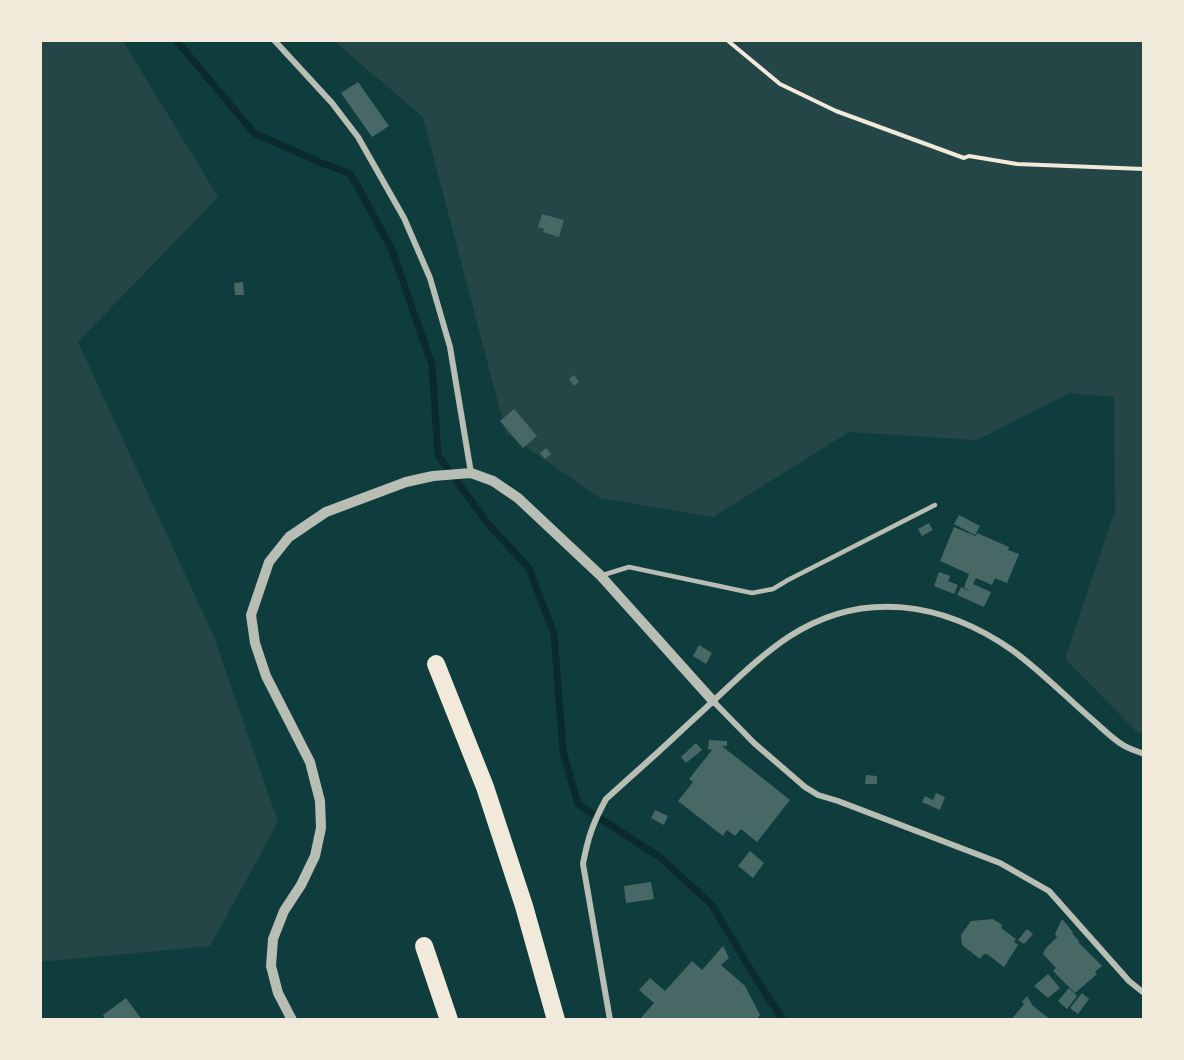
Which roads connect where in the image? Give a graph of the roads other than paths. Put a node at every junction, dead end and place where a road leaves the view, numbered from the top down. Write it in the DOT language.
graph roads {
  1 [pos="274,40"];
  2 [pos="470,473"];
  3 [pos="935,505"];
  4 [pos="600,575"];
  5 [pos="436,664"];
  6 [pos="713,701"];
  7 [pos="1143,754"];
  8 [pos="424,946"];
  9 [pos="1143,993"];
  10 [pos="292,1020"];
  11 [pos="449,1020"];
  12 [pos="556,1020"];
  13 [pos="610,1020"];
  1 -- 2 [label="street"];
  2 -- 4 [label="street"];
  2 -- 10 [label="street"];
  3 -- 4 [label="lane"];
  4 -- 6 [label="street"];
  5 -- 12 [label="highway"];
  6 -- 7 [label="street"];
  6 -- 9 [label="street"];
  6 -- 13 [label="street"];
  8 -- 11 [label="highway"];
}
